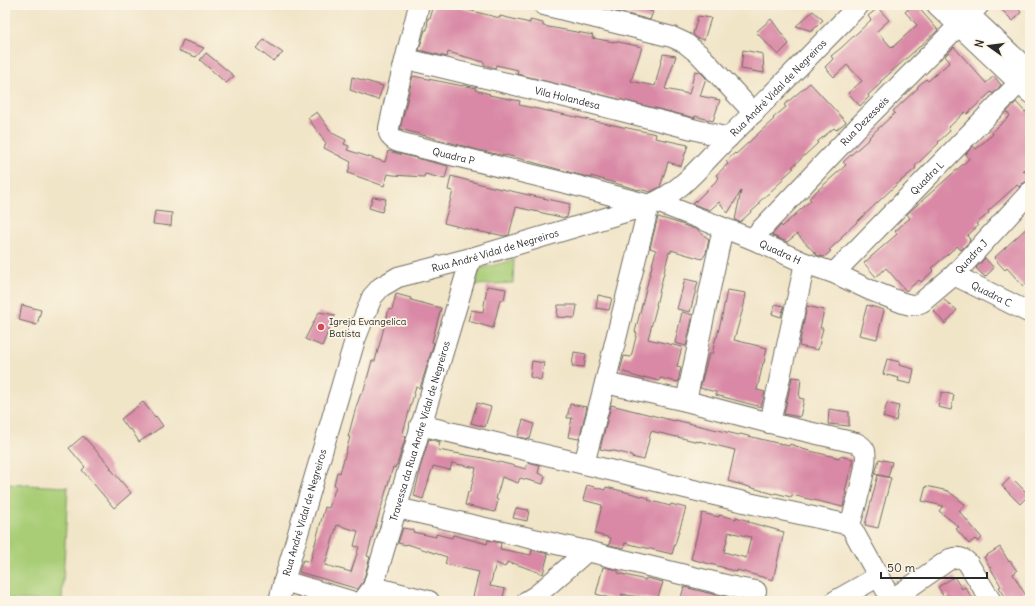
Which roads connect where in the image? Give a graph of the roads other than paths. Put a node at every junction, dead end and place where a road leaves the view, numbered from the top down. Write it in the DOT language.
graph roads {
  1 [pos="419,5"];
  2 [pos="544,5"];
  3 [pos="859,5"];
  4 [pos="937,5"];
  5 [pos="966,12"];
  6 [pos="406,59"];
  7 [pos="1026,83"];
  8 [pos="754,113"];
  9 [pos="728,138"];
  10 [pos="1030,192"];
  11 [pos="653,203"];
  12 [pos="723,228"];
  13 [pos="752,239"];
  14 [pos="471,258"];
  15 [pos="805,264"];
  16 [pos="834,273"];
  17 [pos="954,275"];
  18 [pos="903,304"];
  19 [pos="1030,313"];
  20 [pos="606,383"];
  21 [pos="686,401"];
  22 [pos="770,423"];
  23 [pos="420,425"];
  24 [pos="584,464"];
  25 [pos="397,508"];
  26 [pos="850,525"];
  27 [pos="587,551"];
  28 [pos="879,576"];
  29 [pos="284,581"];
  30 [pos="743,593"];
  31 [pos="368,594"];
  32 [pos="891,600"];
  33 [pos="279,601"];
  34 [pos="351,601"];
  35 [pos="429,601"];
  36 [pos="527,601"];
  37 [pos="835,601"];
  38 [pos="991,601"];
  1 -- 6 [label="street, Quadra P"];
  2 -- 8 [label="street"];
  3 -- 8 [label="street, Rua André Vidal de Negreiros"];
  4 -- 5 [label="street"];
  5 -- 7 [label="street"];
  5 -- 13 [label="street, Rua Dezesseis"];
  6 -- 9 [label="street, Vila Holandesa"];
  6 -- 11 [label="street, Quadra P"];
  7 -- 16 [label="street, Quadra L"];
  8 -- 9 [label="street, Rua André Vidal de Negreiros"];
  9 -- 11 [label="street, Rua André Vidal de Negreiros"];
  10 -- 17 [label="street, Quadra J"];
  11 -- 12 [label="street, Quadra H"];
  11 -- 14 [label="street, Rua André Vidal de Negreiros"];
  11 -- 20 [label="street"];
  12 -- 13 [label="street, Quadra H"];
  12 -- 21 [label="street"];
  13 -- 15 [label="street, Quadra H"];
  14 -- 23 [label="street, Travessa da Rua Andre Vidal de Negreiros"];
  14 -- 29 [label="street, Rua André Vidal de Negreiros"];
  15 -- 16 [label="street, Quadra H"];
  15 -- 22 [label="street"];
  16 -- 18 [label="street, Quadra H"];
  17 -- 18 [label="street, Quadra J"];
  17 -- 19 [label="street, Quadra C"];
  20 -- 21 [label="street"];
  20 -- 24 [label="street"];
  21 -- 22 [label="street"];
  22 -- 26 [label="street"];
  23 -- 24 [label="street"];
  23 -- 25 [label="street, Travessa da Rua Andre Vidal de Negreiros"];
  24 -- 26 [label="street"];
  25 -- 27 [label="street"];
  25 -- 31 [label="street, Travessa da Rua Andre Vidal de Negreiros"];
  26 -- 28 [label="street"];
  27 -- 30 [label="street"];
  27 -- 36 [label="street"];
  28 -- 32 [label="street"];
  28 -- 37 [label="street"];
  29 -- 33 [label="street, Rua André Vidal de Negreiros"];
  29 -- 34 [label="street"];
  31 -- 35 [label="street"];
  32 -- 38 [label="street"];
}
